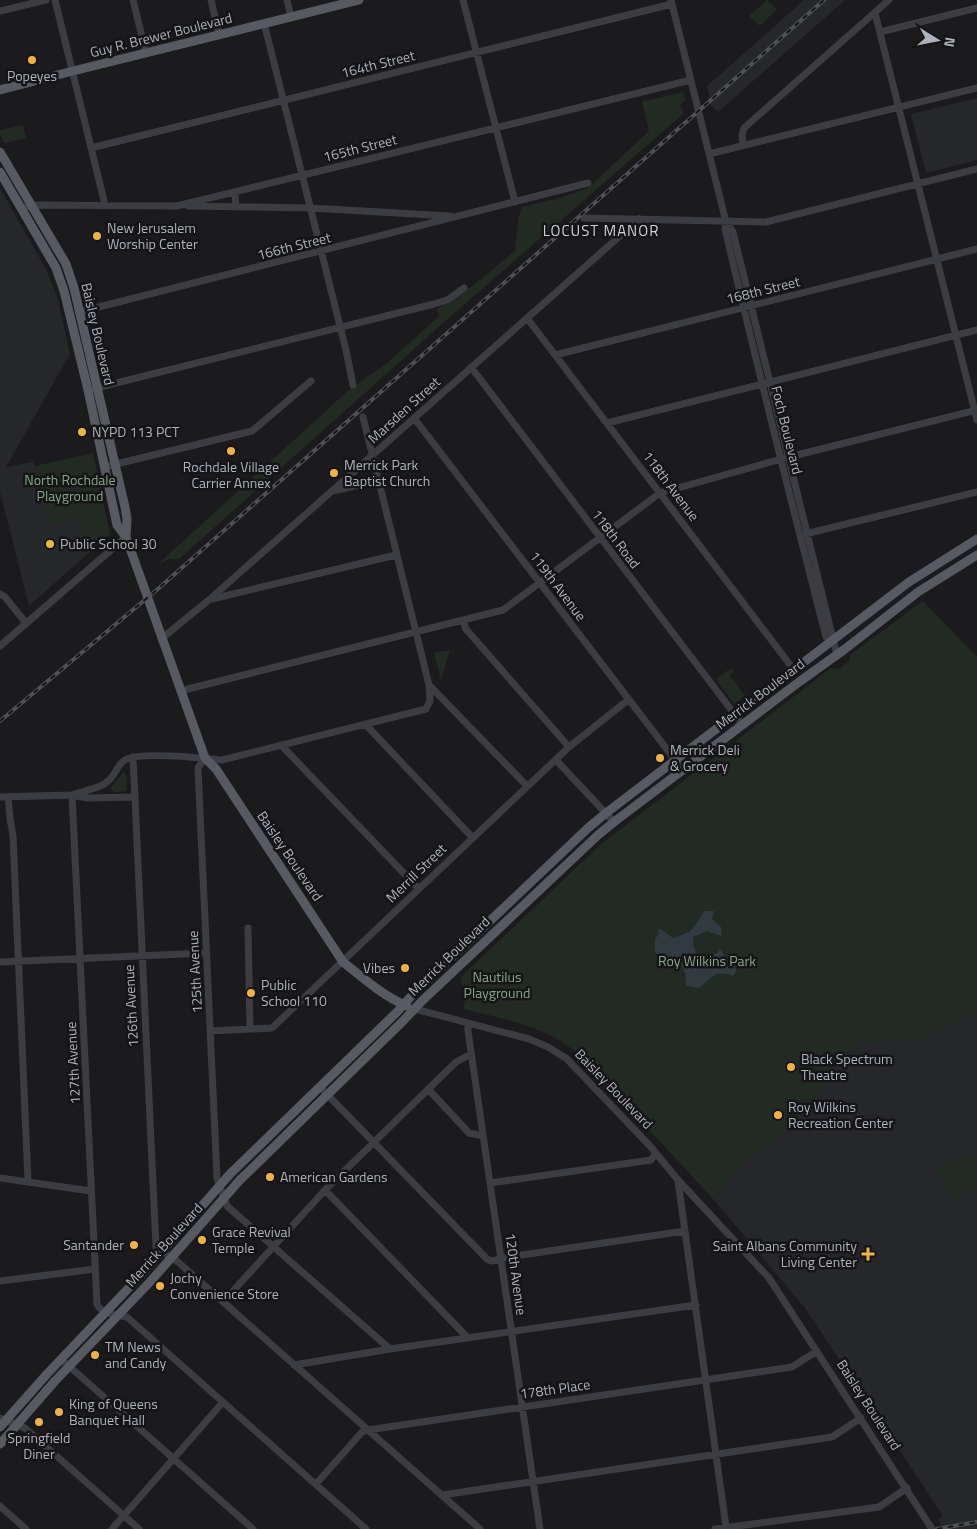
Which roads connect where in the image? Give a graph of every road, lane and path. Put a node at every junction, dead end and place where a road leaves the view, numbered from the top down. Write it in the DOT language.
graph roads {
  1 [pos="46,0"];
  2 [pos="55,0"];
  3 [pos="133,0"];
  4 [pos="211,0"];
  5 [pos="287,0"];
  6 [pos="359,0"];
  7 [pos="463,0"];
  8 [pos="890,0"];
  9 [pos="671,2"];
  10 [pos="977,8"];
  11 [pos="0,11"];
  12 [pos="875,13"];
  13 [pos="291,17"];
  14 [pos="264,23"];
  15 [pos="880,32"];
  16 [pos="219,34"];
  17 [pos="476,52"];
  18 [pos="146,53"];
  19 [pos="72,71"];
  20 [pos="690,80"];
  21 [pos="977,88"];
  22 [pos="0,90"];
  23 [pos="283,100"];
  24 [pos="898,108"];
  25 [pos="496,128"];
  26 [pos="744,146"];
  27 [pos="91,148"];
  28 [pos="0,152"];
  29 [pos="709,154"];
  30 [pos="977,169"];
  31 [pos="0,172"];
  32 [pos="303,176"];
  33 [pos="588,184"];
  34 [pos="917,184"];
  35 [pos="235,192"];
  36 [pos="515,202"];
  37 [pos="31,205"];
  38 [pos="105,205"];
  39 [pos="177,206"];
  40 [pos="236,207"];
  41 [pos="310,208"];
  42 [pos="22,209"];
  43 [pos="458,217"];
  44 [pos="584,218"];
  45 [pos="639,218"];
  46 [pos="726,222"];
  47 [pos="977,249"];
  48 [pos="321,252"];
  49 [pos="937,259"];
  50 [pos="464,288"];
  51 [pos="751,306"];
  52 [pos="743,308"];
  53 [pos="75,313"];
  54 [pos="527,318"];
  55 [pos="340,328"];
  56 [pos="977,330"];
  57 [pos="956,335"];
  58 [pos="555,355"];
  59 [pos="471,368"];
  60 [pos="311,381"];
  61 [pos="770,382"];
  62 [pos="762,384"];
  63 [pos="353,385"];
  64 [pos="93,389"];
  65 [pos="976,410"];
  66 [pos="363,416"];
  67 [pos="414,418"];
  68 [pos="977,420"];
  69 [pos="607,422"];
  70 [pos="372,455"];
  71 [pos="789,457"];
  72 [pos="781,460"];
  73 [pos="114,465"];
  74 [pos="104,467"];
  75 [pos="378,481"];
  76 [pos="332,491"];
  77 [pos="977,492"];
  78 [pos="660,493"];
  79 [pos="808,533"];
  80 [pos="800,535"];
  81 [pos="126,537"];
  82 [pos="600,538"];
  83 [pos="977,538"];
  84 [pos="396,555"];
  85 [pos="977,555"];
  86 [pos="540,583"];
  87 [pos="0,594"];
  88 [pos="210,599"];
  89 [pos="464,620"];
  90 [pos="26,623"];
  91 [pos="416,632"];
  92 [pos="162,639"];
  93 [pos="832,640"];
  94 [pos="0,646"];
  95 [pos="837,655"];
  96 [pos="794,670"];
  97 [pos="429,685"];
  98 [pos="180,691"];
  99 [pos="628,700"];
  100 [pos="735,716"];
  101 [pos="742,724"];
  102 [pos="366,725"];
  103 [pos="281,745"];
  104 [pos="569,747"];
  105 [pos="133,757"];
  106 [pos="205,758"];
  107 [pos="556,760"];
  108 [pos="674,761"];
  109 [pos="682,769"];
  110 [pos="527,786"];
  111 [pos="72,795"];
  112 [pos="0,797"];
  113 [pos="8,797"];
  114 [pos="134,798"];
  115 [pos="606,813"];
  116 [pos="614,822"];
  117 [pos="472,837"];
  118 [pos="419,889"];
  119 [pos="248,928"];
  120 [pos="206,953"];
  121 [pos="142,956"];
  122 [pos="81,958"];
  123 [pos="0,962"];
  124 [pos="18,962"];
  125 [pos="343,962"];
  126 [pos="404,1004"];
  127 [pos="414,1009"];
  128 [pos="468,1023"];
  129 [pos="250,1029"];
  130 [pos="210,1031"];
  131 [pos="471,1054"];
  132 [pos="320,1087"];
  133 [pos="428,1089"];
  134 [pos="328,1095"];
  135 [pos="483,1136"];
  136 [pos="374,1141"];
  137 [pos="656,1153"];
  138 [pos="0,1178"];
  139 [pos="678,1180"];
  140 [pos="28,1182"];
  141 [pos="490,1183"];
  142 [pos="220,1186"];
  143 [pos="325,1190"];
  144 [pos="91,1191"];
  145 [pos="224,1197"];
  146 [pos="686,1231"];
  147 [pos="273,1246"];
  148 [pos="163,1251"];
  149 [pos="172,1257"];
  150 [pos="501,1260"];
  151 [pos="95,1269"];
  152 [pos="0,1281"];
  153 [pos="223,1302"];
  154 [pos="696,1305"];
  155 [pos="106,1312"];
  156 [pos="119,1315"];
  157 [pos="512,1332"];
  158 [pos="468,1338"];
  159 [pos="390,1349"];
  160 [pos="817,1351"];
  161 [pos="62,1359"];
  162 [pos="294,1365"];
  163 [pos="70,1367"];
  164 [pos="706,1380"];
  165 [pos="224,1402"];
  166 [pos="522,1407"];
  167 [pos="861,1418"];
  168 [pos="2,1422"];
  169 [pos="17,1425"];
  170 [pos="368,1430"];
  171 [pos="0,1444"];
  172 [pos="716,1455"];
  173 [pos="174,1459"];
  174 [pos="533,1481"];
  175 [pos="316,1484"];
  176 [pos="907,1488"];
  177 [pos="442,1495"];
  178 [pos="0,1506"];
  179 [pos="124,1516"];
  180 [pos="726,1527"];
  181 [pos="26,1529"];
  182 [pos="112,1529"];
  183 [pos="139,1529"];
  184 [pos="253,1529"];
  185 [pos="366,1529"];
  186 [pos="480,1529"];
  187 [pos="540,1529"];
  188 [pos="715,1529"];
  189 [pos="932,1529"];
  1 -- 11 [label="street"];
  2 -- 19 [label="street"];
  3 -- 18 [label="street"];
  4 -- 16 [label="street"];
  5 -- 13 [label="street"];
  6 -- 13 [label="main road, Guy R. Brewer Boulevard"];
  7 -- 17 [label="street"];
  8 -- 12 [label="street"];
  9 -- 17 [label="street, 164th Street"];
  9 -- 20 [label="street, Foch Boulevard"];
  10 -- 15 [label="street"];
  12 -- 15 [label="street"];
  12 -- 26 [label="street"];
  13 -- 14 [label="main road, Guy R. Brewer Boulevard"];
  14 -- 16 [label="main road, Guy R. Brewer Boulevard"];
  14 -- 23 [label="street"];
  15 -- 24 [label="street"];
  16 -- 18 [label="main road, Guy R. Brewer Boulevard"];
  17 -- 23 [label="street, 164th Street"];
  17 -- 25 [label="street"];
  18 -- 19 [label="main road, Guy R. Brewer Boulevard"];
  19 -- 22 [label="main road, Guy R. Brewer Boulevard"];
  19 -- 27 [label="street"];
  20 -- 25 [label="street, 165th Street"];
  20 -- 29 [label="street, Foch Boulevard"];
  21 -- 24 [label="street"];
  23 -- 27 [label="street, 164th Street"];
  23 -- 32 [label="street"];
  24 -- 26 [label="street"];
  24 -- 34 [label="street"];
  25 -- 32 [label="street, 165th Street"];
  25 -- 36 [label="street"];
  26 -- 29 [label="street"];
  27 -- 38 [label="street"];
  28 -- 37 [label="main road, Baisley Boulevard"];
  29 -- 46 [label="street, Foch Boulevard"];
  30 -- 34 [label="street"];
  31 -- 42 [label="main road, Baisley Boulevard"];
  32 -- 35 [label="street, 165th Street"];
  32 -- 41 [label="street"];
  33 -- 36 [label="street, 166th Street"];
  34 -- 46 [label="street"];
  34 -- 49 [label="street"];
  35 -- 39 [label="street, 165th Street"];
  35 -- 40 [label="street"];
  36 -- 43 [label="street, 166th Street"];
  37 -- 38 [label="street, 165th Street"];
  37 -- 42 [label="street"];
  37 -- 53 [label="main road, Baisley Boulevard"];
  38 -- 39 [label="street, 165th Street"];
  39 -- 40 [label="street"];
  40 -- 41 [label="street"];
  41 -- 43 [label="street"];
  41 -- 48 [label="street"];
  42 -- 53 [label="main road, Baisley Boulevard"];
  43 -- 48 [label="street, 166th Street"];
  44 -- 45 [label="street"];
  45 -- 46 [label="street"];
  45 -- 54 [label="street, Marsden Street"];
  46 -- 51 [label="street, Foch Boulevard"];
  46 -- 52 [label="street, Foch Boulevard"];
  47 -- 49 [label="street, 168th Street"];
  48 -- 53 [label="street, 166th Street"];
  48 -- 55 [label="street"];
  49 -- 51 [label="street, 168th Street"];
  49 -- 57 [label="street"];
  50 -- 55 [label="street"];
  51 -- 52 [label="street, 168th Street"];
  51 -- 61 [label="street, Foch Boulevard"];
  52 -- 58 [label="street, 168th Street"];
  52 -- 62 [label="street, Foch Boulevard"];
  53 -- 64 [label="main road, Baisley Boulevard"];
  54 -- 58 [label="street, 118th Avenue"];
  54 -- 59 [label="street, Marsden Street"];
  55 -- 63 [label="street"];
  55 -- 64 [label="street"];
  56 -- 57 [label="street"];
  57 -- 61 [label="street"];
  57 -- 65 [label="street"];
  58 -- 69 [label="street, 118th Avenue"];
  59 -- 67 [label="street, Marsden Street"];
  59 -- 82 [label="street, 118th Road"];
  60 -- 73 [label="street"];
  61 -- 62 [label="street"];
  61 -- 71 [label="street, Foch Boulevard"];
  62 -- 69 [label="street"];
  62 -- 72 [label="street, Foch Boulevard"];
  64 -- 73 [label="main road, Baisley Boulevard"];
  64 -- 74 [label="main road, Baisley Boulevard"];
  65 -- 68 [label="street"];
  65 -- 71 [label="street"];
  66 -- 70 [label="street"];
  67 -- 70 [label="street, Marsden Street"];
  67 -- 86 [label="street, 119th Avenue"];
  69 -- 78 [label="street, 118th Avenue"];
  70 -- 75 [label="street"];
  70 -- 76 [label="street, Marsden Street"];
  71 -- 72 [label="street"];
  71 -- 79 [label="street, Foch Boulevard"];
  72 -- 78 [label="street"];
  72 -- 80 [label="street, Foch Boulevard"];
  73 -- 74 [label="street"];
  73 -- 81 [label="main road, Baisley Boulevard"];
  74 -- 81 [label="main road, Baisley Boulevard"];
  75 -- 76 [label="street"];
  75 -- 84 [label="street"];
  76 -- 88 [label="street, Marsden Street"];
  77 -- 79 [label="street"];
  78 -- 82 [label="street"];
  78 -- 96 [label="street, 118th Avenue"];
  79 -- 80 [label="street"];
  79 -- 93 [label="street, Foch Boulevard"];
  80 -- 93 [label="street, Foch Boulevard"];
  81 -- 90 [label="street"];
  81 -- 92 [label="main road, Baisley Boulevard"];
  82 -- 86 [label="street"];
  82 -- 100 [label="street, 118th Road"];
  83 -- 93 [label="main road, Merrick Boulevard"];
  84 -- 88 [label="street"];
  84 -- 91 [label="street"];
  85 -- 95 [label="main road, Merrick Boulevard"];
  86 -- 89 [label="street"];
  86 -- 99 [label="street, 119th Avenue"];
  87 -- 90 [label="street"];
  88 -- 92 [label="street, Marsden Street"];
  89 -- 91 [label="street"];
  89 -- 104 [label="street"];
  90 -- 94 [label="street"];
  91 -- 97 [label="street"];
  91 -- 98 [label="street"];
  92 -- 98 [label="main road, Baisley Boulevard"];
  93 -- 95 [label="street, Foch Boulevard"];
  93 -- 96 [label="main road, Merrick Boulevard"];
  95 -- 101 [label="main road, Merrick Boulevard"];
  96 -- 100 [label="main road, Merrick Boulevard"];
  97 -- 102 [label="street"];
  97 -- 110 [label="street"];
  98 -- 106 [label="main road, Baisley Boulevard"];
  99 -- 104 [label="street, Merrill Street"];
  99 -- 108 [label="street, 119th Avenue"];
  100 -- 101 [label="street, 118th Road"];
  100 -- 108 [label="main road, Merrick Boulevard"];
  101 -- 109 [label="main road, Merrick Boulevard"];
  102 -- 103 [label="street"];
  102 -- 117 [label="street"];
  103 -- 106 [label="street"];
  103 -- 118 [label="street"];
  104 -- 107 [label="street, Merrill Street"];
  105 -- 106 [label="street"];
  105 -- 111 [label="street"];
  105 -- 114 [label="street, 126th Avenue"];
  106 -- 120 [label="street, 125th Avenue"];
  106 -- 125 [label="main road, Baisley Boulevard"];
  107 -- 110 [label="street, Merrill Street"];
  107 -- 115 [label="street"];
  108 -- 109 [label="street, 119th Avenue"];
  108 -- 115 [label="main road, Merrick Boulevard"];
  109 -- 116 [label="main road, Merrick Boulevard"];
  110 -- 117 [label="street, Merrill Street"];
  111 -- 113 [label="street"];
  111 -- 114 [label="street"];
  111 -- 122 [label="street, 127th Avenue"];
  112 -- 113 [label="street"];
  113 -- 124 [label="street"];
  114 -- 121 [label="street, 126th Avenue"];
  115 -- 116 [label="street"];
  115 -- 126 [label="main road, Merrick Boulevard"];
  116 -- 127 [label="main road, Merrick Boulevard"];
  117 -- 118 [label="street, Merrill Street"];
  118 -- 125 [label="street, Merrill Street"];
  119 -- 129 [label="street"];
  120 -- 121 [label="street"];
  120 -- 130 [label="street, 125th Avenue"];
  121 -- 122 [label="street"];
  121 -- 148 [label="street, 126th Avenue"];
  122 -- 124 [label="street"];
  122 -- 144 [label="street, 127th Avenue"];
  123 -- 124 [label="street"];
  124 -- 140 [label="street"];
  125 -- 126 [label="main road, Baisley Boulevard"];
  125 -- 129 [label="street, Merrill Street"];
  126 -- 127 [label="main road, Baisley Boulevard"];
  126 -- 132 [label="main road, Merrick Boulevard"];
  127 -- 128 [label="street, Baisley Boulevard"];
  127 -- 134 [label="main road, Merrick Boulevard"];
  128 -- 131 [label="street, 120th Avenue"];
  128 -- 137 [label="street, Baisley Boulevard"];
  129 -- 130 [label="street, Merrill Street"];
  130 -- 142 [label="street, 125th Avenue"];
  131 -- 133 [label="street"];
  131 -- 135 [label="street, 120th Avenue"];
  132 -- 134 [label="street"];
  132 -- 142 [label="main road, Merrick Boulevard"];
  133 -- 135 [label="street"];
  133 -- 136 [label="street"];
  134 -- 136 [label="street"];
  134 -- 145 [label="main road, Merrick Boulevard"];
  135 -- 141 [label="street, 120th Avenue"];
  136 -- 143 [label="street"];
  136 -- 150 [label="street"];
  137 -- 139 [label="street, Baisley Boulevard"];
  137 -- 141 [label="street"];
  138 -- 140 [label="street"];
  139 -- 146 [label="street"];
  139 -- 160 [label="street, Baisley Boulevard"];
  140 -- 144 [label="street"];
  141 -- 150 [label="street, 120th Avenue"];
  142 -- 145 [label="street, 125th Avenue"];
  142 -- 148 [label="main road, Merrick Boulevard"];
  143 -- 147 [label="street"];
  143 -- 158 [label="street"];
  144 -- 151 [label="street, 127th Avenue"];
  145 -- 147 [label="street, 125th Avenue"];
  145 -- 149 [label="main road, Merrick Boulevard"];
  146 -- 150 [label="street"];
  146 -- 154 [label="street"];
  147 -- 153 [label="street"];
  147 -- 159 [label="street, 125th Avenue"];
  148 -- 149 [label="street"];
  148 -- 155 [label="main road, Merrick Boulevard"];
  149 -- 153 [label="street"];
  149 -- 156 [label="main road, Merrick Boulevard"];
  150 -- 157 [label="street, 120th Avenue"];
  151 -- 152 [label="street"];
  151 -- 155 [label="street, 127th Avenue"];
  153 -- 162 [label="street"];
  154 -- 157 [label="street"];
  154 -- 164 [label="street"];
  155 -- 156 [label="street"];
  155 -- 161 [label="main road, Merrick Boulevard"];
  156 -- 163 [label="main road, Merrick Boulevard"];
  156 -- 165 [label="street"];
  157 -- 158 [label="street"];
  157 -- 166 [label="street, 120th Avenue"];
  158 -- 159 [label="street"];
  159 -- 162 [label="street"];
  160 -- 164 [label="street, 178th Place"];
  160 -- 167 [label="street, Baisley Boulevard"];
  161 -- 163 [label="street"];
  161 -- 168 [label="main road, Merrick Boulevard"];
  162 -- 170 [label="street"];
  163 -- 169 [label="main road, Merrick Boulevard"];
  163 -- 173 [label="street"];
  164 -- 166 [label="street, 178th Place"];
  164 -- 172 [label="street"];
  165 -- 173 [label="street"];
  165 -- 175 [label="street"];
  166 -- 170 [label="street, 178th Place"];
  166 -- 174 [label="street, 120th Avenue"];
  167 -- 172 [label="street"];
  167 -- 176 [label="street, Baisley Boulevard"];
  168 -- 169 [label="street"];
  169 -- 171 [label="main road, Merrick Boulevard"];
  169 -- 179 [label="street"];
  170 -- 175 [label="street"];
  170 -- 177 [label="street"];
  172 -- 174 [label="street"];
  172 -- 180 [label="street"];
  173 -- 179 [label="street"];
  173 -- 184 [label="street"];
  174 -- 177 [label="street"];
  174 -- 187 [label="street, 120th Avenue"];
  175 -- 185 [label="street"];
  176 -- 180 [label="street"];
  176 -- 189 [label="street, Baisley Boulevard"];
  177 -- 186 [label="street"];
  178 -- 181 [label="street"];
  179 -- 182 [label="street"];
  179 -- 183 [label="street"];
  180 -- 188 [label="street"];
}
